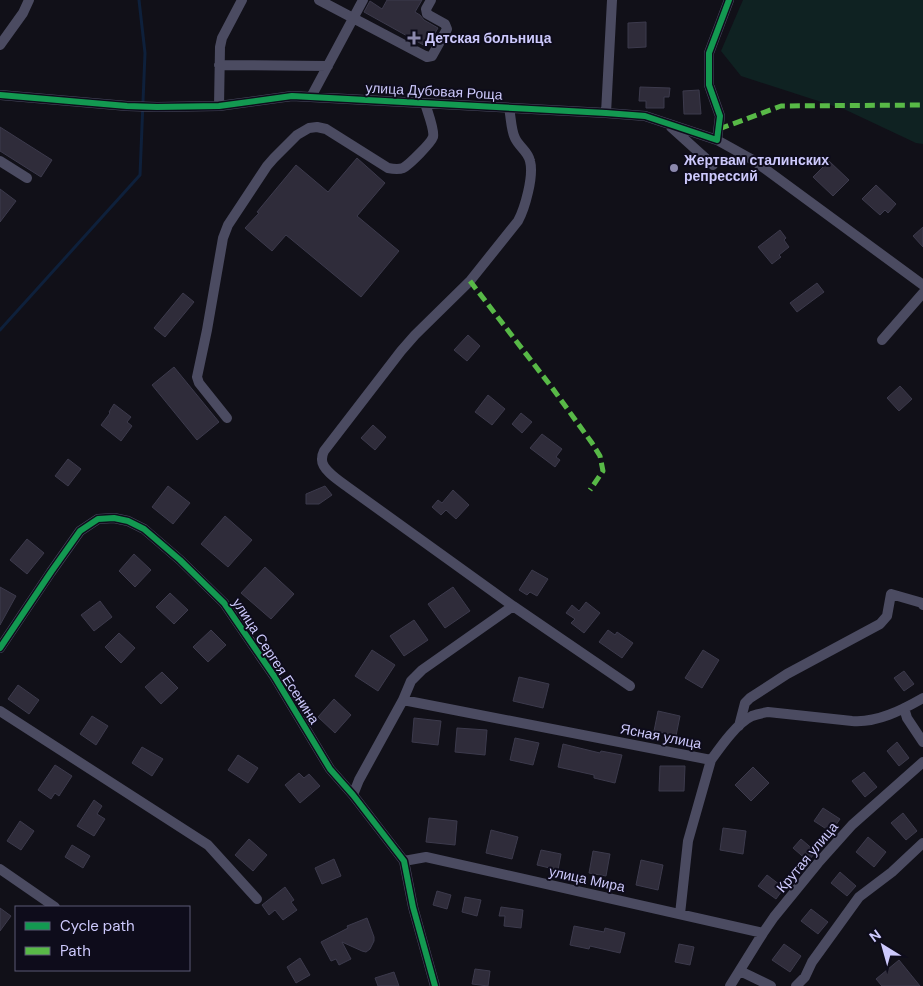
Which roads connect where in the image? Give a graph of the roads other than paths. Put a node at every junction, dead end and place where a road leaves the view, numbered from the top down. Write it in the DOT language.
graph roads {
  1 [pos="29,0"];
  2 [pos="242,0"];
  3 [pos="319,0"];
  4 [pos="363,0"];
  5 [pos="431,0"];
  6 [pos="612,0"];
  7 [pos="728,0"];
  8 [pos="353,18"];
  9 [pos="0,45"];
  10 [pos="219,65"];
  11 [pos="328,66"];
  12 [pos="0,95"];
  13 [pos="311,97"];
  14 [pos="425,103"];
  15 [pos="219,106"];
  16 [pos="509,108"];
  17 [pos="606,113"];
  18 [pos="668,124"];
  19 [pos="717,140"];
  20 [pos="0,161"];
  21 [pos="712,165"];
  22 [pos="27,178"];
  23 [pos="923,285"];
  24 [pos="923,293"];
  25 [pos="882,340"];
  26 [pos="227,418"];
  27 [pos="923,605"];
  28 [pos="513,606"];
  29 [pos="0,648"];
  30 [pos="630,686"];
  31 [pos="923,698"];
  32 [pos="403,700"];
  33 [pos="904,708"];
  34 [pos="0,711"];
  35 [pos="739,726"];
  36 [pos="923,742"];
  37 [pos="711,760"];
  38 [pos="923,762"];
  39 [pos="352,795"];
  40 [pos="923,843"];
  41 [pos="404,861"];
  42 [pos="0,869"];
  43 [pos="257,899"];
  44 [pos="54,906"];
  45 [pos="680,914"];
  46 [pos="763,932"];
  47 [pos="740,971"];
  48 [pos="435,986"];
  49 [pos="730,986"];
  50 [pos="771,986"];
  51 [pos="796,986"];
  1 -- 9 [label="street"];
  2 -- 10 [label="street"];
  3 -- 8 [label="street"];
  4 -- 8 [label="street"];
  5 -- 8 [label="street"];
  6 -- 17 [label="street"];
  7 -- 19 [label="street"];
  8 -- 11 [label="street"];
  10 -- 11 [label="street"];
  10 -- 15 [label="street"];
  11 -- 13 [label="street"];
  12 -- 15 [label="street, улица Дубовая Роща"];
  13 -- 14 [label="street, улица Дубовая Роща"];
  13 -- 15 [label="street, улица Дубовая Роща"];
  14 -- 16 [label="street, улица Дубовая Роща"];
  14 -- 26 [label="street"];
  16 -- 17 [label="street, улица Дубовая Роща"];
  16 -- 28 [label="street"];
  17 -- 18 [label="street, улица Дубовая Роща"];
  18 -- 19 [label="street, улица Дубовая Роща"];
  18 -- 21 [label="street"];
  19 -- 23 [label="street, улица Дубовая Роща"];
  20 -- 22 [label="street"];
  24 -- 25 [label="street"];
  27 -- 35 [label="street"];
  28 -- 30 [label="street"];
  28 -- 32 [label="street"];
  29 -- 39 [label="street, улица Сергея Есенина"];
  31 -- 33 [label="street, Ясная улица"];
  32 -- 37 [label="street, Ясная улица"];
  32 -- 39 [label="street"];
  33 -- 35 [label="street, Ясная улица"];
  33 -- 36 [label="street"];
  34 -- 43 [label="street"];
  35 -- 37 [label="street, Ясная улица"];
  37 -- 45 [label="street"];
  38 -- 46 [label="street, Крутая улица"];
  39 -- 41 [label="street, улица Сергея Есенина"];
  40 -- 51 [label="street"];
  41 -- 45 [label="street, улица Мира"];
  41 -- 48 [label="street, улица Сергея Есенина"];
  42 -- 44 [label="street"];
  45 -- 46 [label="street, улица Мира"];
  46 -- 47 [label="street, Крутая улица"];
  47 -- 49 [label="street, Крутая улица"];
  47 -- 50 [label="street"];
}
